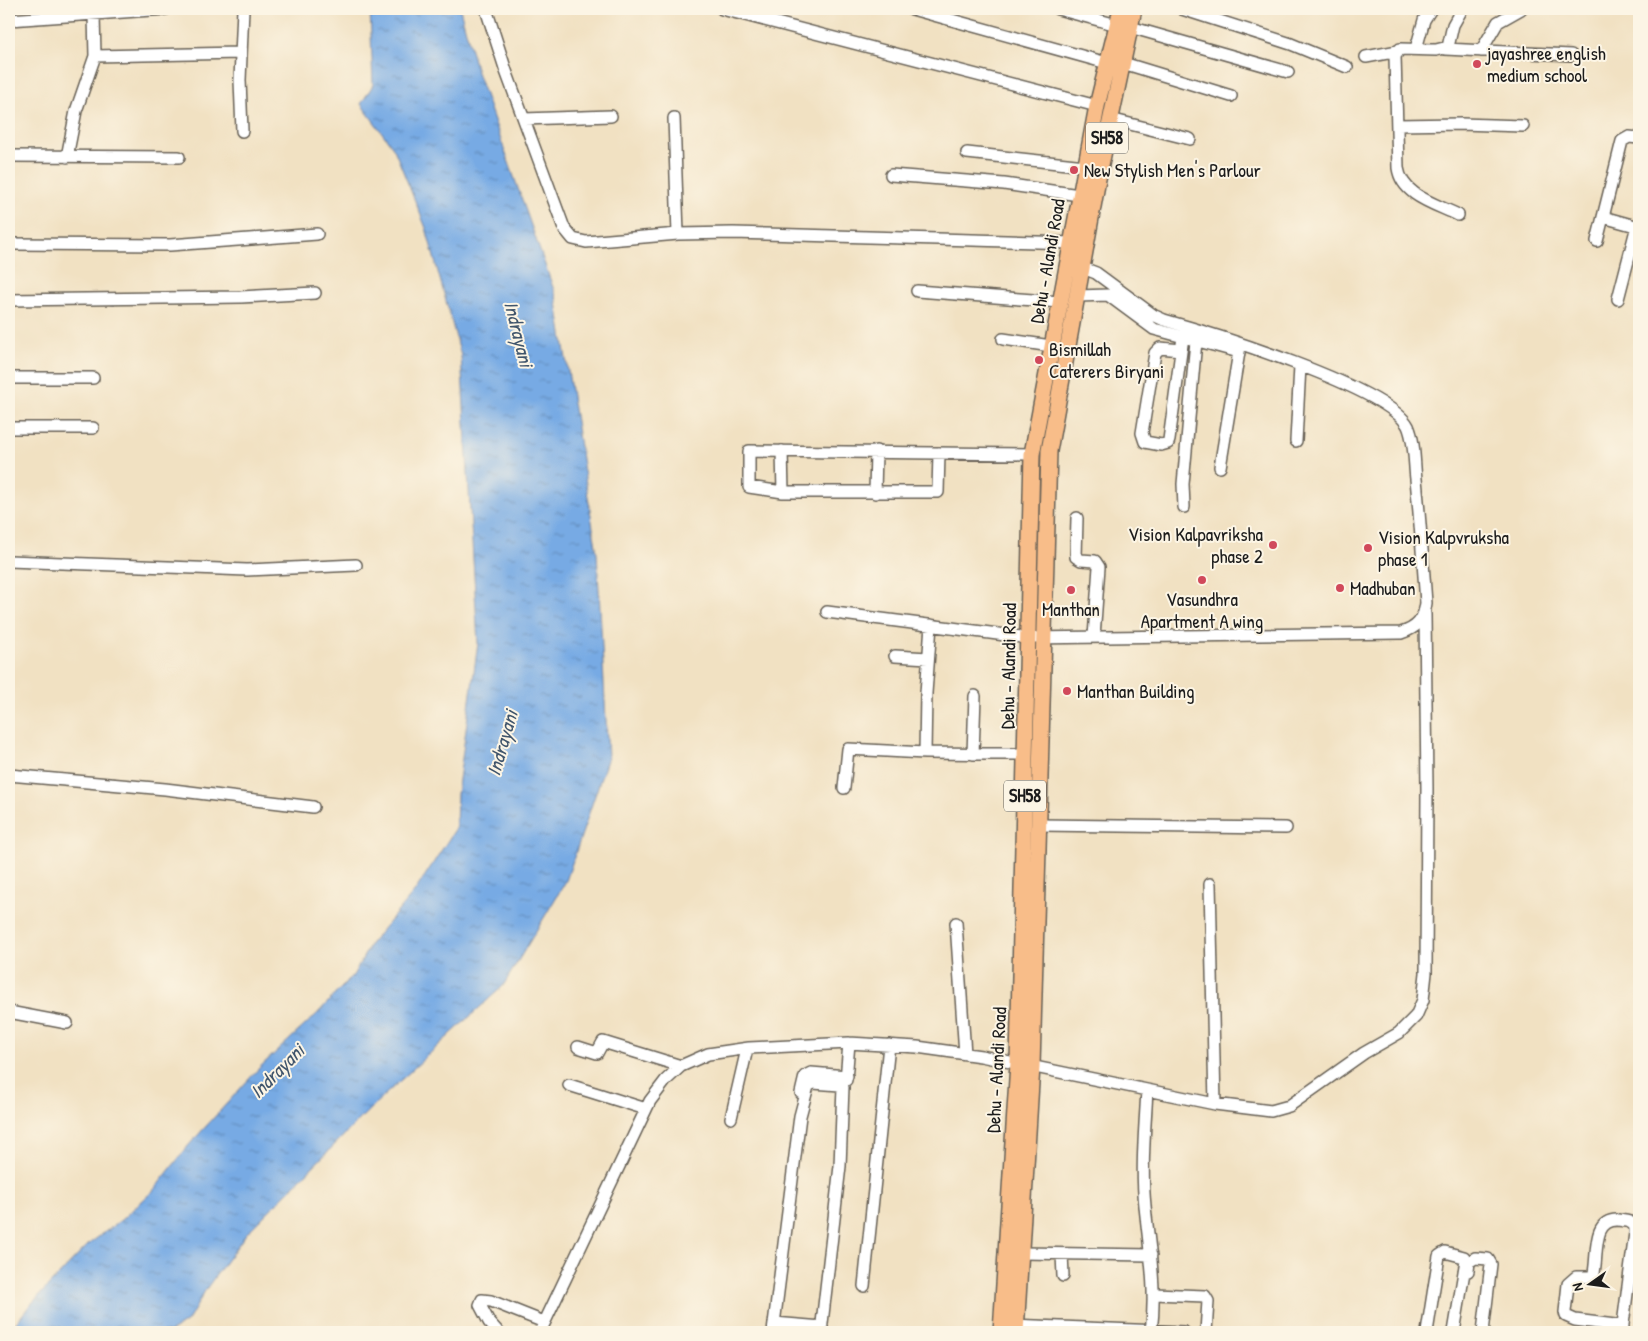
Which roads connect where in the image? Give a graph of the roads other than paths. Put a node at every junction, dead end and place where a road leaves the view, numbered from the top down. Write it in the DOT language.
graph roads {
  1 [pos="166,9"];
  2 [pos="243,9"];
  3 [pos="486,9"];
  4 [pos="722,9"];
  5 [pos="912,9"];
  6 [pos="1058,9"];
  7 [pos="1121,9"];
  8 [pos="1134,9"];
  9 [pos="1182,9"];
  10 [pos="1431,9"];
  11 [pos="1462,9"];
  12 [pos="1521,9"];
  13 [pos="94,14"];
  14 [pos="9,20"];
  15 [pos="1124,26"];
  16 [pos="1416,49"];
  17 [pos="1445,49"];
  18 [pos="1398,51"];
  19 [pos="1481,51"];
  20 [pos="240,53"];
  21 [pos="1571,55"];
  22 [pos="95,56"];
  23 [pos="1366,56"];
  24 [pos="1107,63"];
  25 [pos="1122,63"];
  26 [pos="1346,67"];
  27 [pos="1288,72"];
  28 [pos="1231,96"];
  29 [pos="1097,106"];
  30 [pos="612,116"];
  31 [pos="674,118"];
  32 [pos="524,119"];
  33 [pos="1110,119"];
  34 [pos="1397,125"];
  35 [pos="1523,126"];
  36 [pos="242,131"];
  37 [pos="1639,138"];
  38 [pos="1190,139"];
  39 [pos="967,153"];
  40 [pos="9,156"];
  41 [pos="66,157"];
  42 [pos="180,158"];
  43 [pos="1085,166"];
  44 [pos="891,175"];
  45 [pos="1079,194"];
  46 [pos="1458,215"];
  47 [pos="1603,217"];
  48 [pos="1638,226"];
  49 [pos="317,234"];
  50 [pos="678,234"];
  51 [pos="1596,241"];
  52 [pos="9,244"];
  53 [pos="1072,244"];
  54 [pos="1076,265"];
  55 [pos="917,291"];
  56 [pos="315,293"];
  57 [pos="1078,296"];
  58 [pos="1618,299"];
  59 [pos="9,300"];
  60 [pos="1060,302"];
  61 [pos="1183,337"];
  62 [pos="1003,340"];
  63 [pos="1196,341"];
  64 [pos="1051,346"];
  65 [pos="1240,348"];
  66 [pos="1181,350"];
  67 [pos="1300,366"];
  68 [pos="9,378"];
  69 [pos="93,378"];
  70 [pos="9,428"];
  71 [pos="93,428"];
  72 [pos="1296,441"];
  73 [pos="782,451"];
  74 [pos="876,451"];
  75 [pos="939,453"];
  76 [pos="1032,454"];
  77 [pos="1220,467"];
  78 [pos="784,492"];
  79 [pos="876,493"];
  80 [pos="1184,507"];
  81 [pos="1077,518"];
  82 [pos="9,561"];
  83 [pos="356,565"];
  84 [pos="827,612"];
  85 [pos="1425,614"];
  86 [pos="931,625"];
  87 [pos="1094,637"];
  88 [pos="1036,638"];
  89 [pos="895,656"];
  90 [pos="928,658"];
  91 [pos="975,696"];
  92 [pos="925,753"];
  93 [pos="972,754"];
  94 [pos="1026,754"];
  95 [pos="9,775"];
  96 [pos="844,788"];
  97 [pos="313,807"];
  98 [pos="1039,825"];
  99 [pos="1286,828"];
  100 [pos="1210,884"];
  101 [pos="956,923"];
  102 [pos="9,1012"];
  103 [pos="67,1023"];
  104 [pos="849,1043"];
  105 [pos="889,1045"];
  106 [pos="578,1047"];
  107 [pos="747,1049"];
  108 [pos="965,1054"];
  109 [pos="1025,1065"];
  110 [pos="681,1066"];
  111 [pos="569,1085"];
  112 [pos="1147,1090"];
  113 [pos="1215,1104"];
  114 [pos="646,1109"];
  115 [pos="800,1116"];
  116 [pos="731,1118"];
  117 [pos="1021,1253"];
  118 [pos="1062,1254"];
  119 [pos="1151,1255"];
  120 [pos="1063,1276"];
  121 [pos="864,1286"];
  122 [pos="1154,1294"];
  123 [pos="542,1327"];
  124 [pos="1583,1327"];
  125 [pos="774,1328"];
  126 [pos="1009,1328"];
  127 [pos="821,1329"];
  128 [pos="1623,1329"];
  129 [pos="1151,1331"];
  130 [pos="498,1332"];
  131 [pos="1184,1332"];
  132 [pos="1206,1332"];
  133 [pos="1428,1332"];
  134 [pos="1454,1332"];
  135 [pos="1459,1332"];
  136 [pos="1483,1332"];
  1 -- 13 [label="street"];
  2 -- 20 [label="street"];
  3 -- 32 [label="street"];
  4 -- 29 [label="street"];
  5 -- 24 [label="street"];
  6 -- 15 [label="street"];
  7 -- 15 [label="main road, Dehu - Alandi Road / SH58"];
  8 -- 15 [label="main road, Dehu - Alandi Road / SH58"];
  9 -- 26 [label="street"];
  10 -- 16 [label="street"];
  11 -- 17 [label="street"];
  12 -- 19 [label="street"];
  13 -- 14 [label="street"];
  13 -- 22 [label="street"];
  15 -- 24 [label="main road, Dehu - Alandi Road / SH58"];
  15 -- 25 [label="main road, Dehu - Alandi Road / SH58"];
  15 -- 27 [label="street"];
  16 -- 17 [label="street"];
  16 -- 18 [label="street"];
  17 -- 19 [label="street"];
  18 -- 23 [label="street"];
  18 -- 34 [label="street"];
  19 -- 21 [label="street"];
  20 -- 22 [label="street"];
  20 -- 36 [label="street"];
  22 -- 41 [label="street"];
  24 -- 29 [label="main road, Dehu - Alandi Road / SH58"];
  25 -- 28 [label="street"];
  25 -- 33 [label="main road, Dehu - Alandi Road / SH58"];
  29 -- 43 [label="main road, Dehu - Alandi Road / SH58"];
  30 -- 32 [label="street"];
  31 -- 50 [label="street"];
  32 -- 50 [label="street"];
  33 -- 38 [label="street"];
  33 -- 54 [label="main road, Dehu - Alandi Road / SH58"];
  34 -- 35 [label="street"];
  34 -- 46 [label="street"];
  37 -- 47 [label="street"];
  39 -- 43 [label="street"];
  40 -- 41 [label="street"];
  41 -- 42 [label="street"];
  43 -- 45 [label="main road, Dehu - Alandi Road / SH58"];
  44 -- 45 [label="street"];
  45 -- 53 [label="main road, Dehu - Alandi Road / SH58"];
  47 -- 48 [label="street"];
  47 -- 51 [label="street"];
  48 -- 58 [label="street"];
  49 -- 52 [label="street"];
  50 -- 53 [label="street"];
  53 -- 54 [label="main road, Dehu - Alandi Road / SH58"];
  54 -- 57 [label="main road, Dehu - Alandi Road / SH58"];
  54 -- 60 [label="main road, Dehu - Alandi Road / SH58"];
  54 -- 65 [label="street"];
  55 -- 60 [label="street"];
  56 -- 59 [label="street"];
  57 -- 61 [label="street"];
  57 -- 88 [label="main road, Dehu - Alandi Road / SH58"];
  60 -- 64 [label="main road, Dehu - Alandi Road / SH58"];
  61 -- 63 [label="street"];
  61 -- 66 [label="street"];
  62 -- 64 [label="street"];
  63 -- 65 [label="street"];
  63 -- 80 [label="street"];
  64 -- 76 [label="main road, Dehu - Alandi Road / SH58"];
  65 -- 67 [label="street"];
  65 -- 77 [label="street"];
  66 -- 66 [label="street"];
  67 -- 72 [label="street"];
  67 -- 85 [label="street"];
  68 -- 69 [label="street"];
  70 -- 71 [label="street"];
  73 -- 74 [label="street"];
  73 -- 78 [label="street"];
  73 -- 78 [label="street"];
  74 -- 75 [label="street"];
  74 -- 79 [label="street"];
  75 -- 76 [label="street"];
  75 -- 79 [label="street"];
  76 -- 88 [label="main road, Dehu - Alandi Road / SH58"];
  78 -- 79 [label="street"];
  81 -- 87 [label="street"];
  82 -- 83 [label="street"];
  84 -- 86 [label="street"];
  85 -- 87 [label="street"];
  85 -- 113 [label="street"];
  86 -- 88 [label="street"];
  86 -- 90 [label="street"];
  87 -- 88 [label="street"];
  88 -- 94 [label="main road, Dehu - Alandi Road / SH58"];
  88 -- 98 [label="main road, Dehu - Alandi Road / SH58"];
  89 -- 90 [label="street"];
  90 -- 92 [label="street"];
  91 -- 93 [label="street"];
  92 -- 93 [label="street"];
  92 -- 96 [label="street"];
  93 -- 94 [label="street"];
  94 -- 109 [label="main road, Dehu - Alandi Road / SH58"];
  95 -- 97 [label="street"];
  98 -- 99 [label="street"];
  98 -- 109 [label="main road, Dehu - Alandi Road / SH58"];
  100 -- 113 [label="street"];
  101 -- 108 [label="street"];
  102 -- 103 [label="street"];
  104 -- 105 [label="street"];
  104 -- 107 [label="street"];
  104 -- 115 [label="street"];
  105 -- 108 [label="street"];
  105 -- 121 [label="street"];
  106 -- 110 [label="street"];
  107 -- 110 [label="street"];
  107 -- 116 [label="street"];
  108 -- 109 [label="street"];
  109 -- 112 [label="street"];
  109 -- 117 [label="main road, Dehu - Alandi Road / SH58"];
  109 -- 126 [label="main road, Dehu - Alandi Road / SH58"];
  110 -- 114 [label="street"];
  111 -- 114 [label="street"];
  112 -- 113 [label="street"];
  112 -- 119 [label="street"];
  114 -- 123 [label="street"];
  115 -- 125 [label="street"];
  115 -- 127 [label="street"];
  117 -- 118 [label="street"];
  117 -- 126 [label="main road, Dehu - Alandi Road / SH58"];
  118 -- 119 [label="street"];
  118 -- 120 [label="street"];
  119 -- 122 [label="street"];
  122 -- 129 [label="street"];
  122 -- 132 [label="street"];
  123 -- 130 [label="street"];
  124 -- 128 [label="street"];
  124 -- 128 [label="street"];
  125 -- 127 [label="street"];
  126 -- 129 [label="street"];
  129 -- 131 [label="street"];
  133 -- 134 [label="street"];
  135 -- 136 [label="street"];
}
